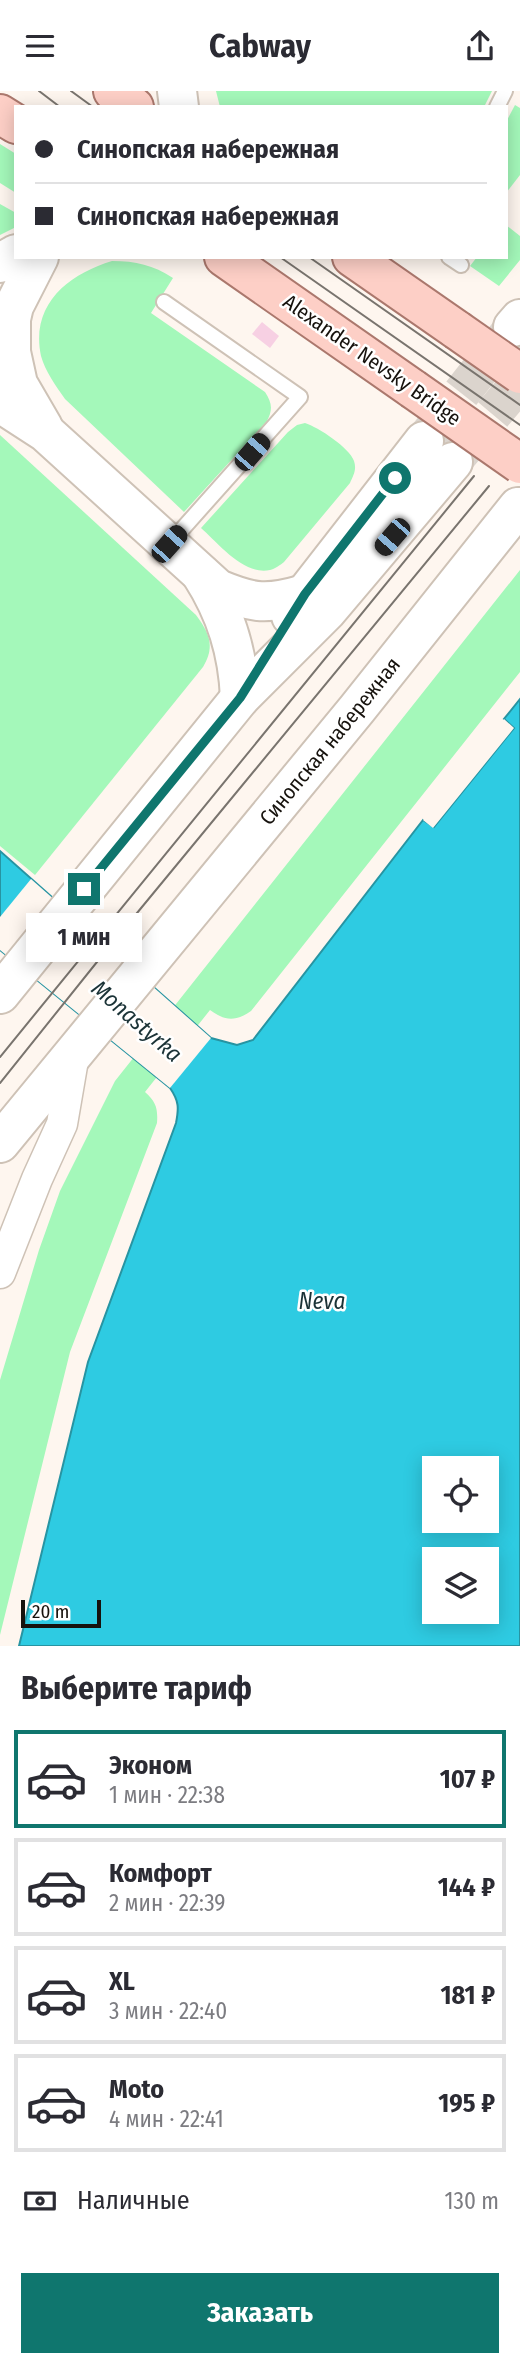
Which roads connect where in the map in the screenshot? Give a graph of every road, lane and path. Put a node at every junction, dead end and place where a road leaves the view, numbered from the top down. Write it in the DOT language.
graph roads {
  1 [pos="113,91"];
  2 [pos="131,105"];
  3 [pos="38,259"];
  4 [pos="227,259"];
  5 [pos="355,259"];
  6 [pos="164,302"];
  7 [pos="520,374"];
  8 [pos="0,403"];
  9 [pos="46,432"];
  10 [pos="520,464"];
  11 [pos="518,507"];
  12 [pos="169,544"];
  13 [pos="200,573"];
  14 [pos="305,594"];
  15 [pos="240,698"];
  16 [pos="11,980"];
  17 [pos="85,1041"];
  18 [pos="0,1143"];
  19 [pos="0,1273"];
  1 -- 2 [label="main road"];
  3 -- 9 [label="main road"];
  4 -- 10 [label="main road, Alexander Nevsky Bridge, bridge"];
  5 -- 7 [label="main road, bridge"];
  6 -- 12 [label="lane"];
  8 -- 9 [label="main road"];
  9 -- 12 [label="main road"];
  11 -- 17 [label="main road, Синопская набережная"];
  12 -- 13 [label="main road"];
  13 -- 14 [label="main road"];
  13 -- 15 [label="main road"];
  14 -- 15 [label="main road"];
  14 -- 15 [label="main road"];
  15 -- 16 [label="main road"];
  17 -- 18 [label="main road"];
  17 -- 19 [label="street"];
}
